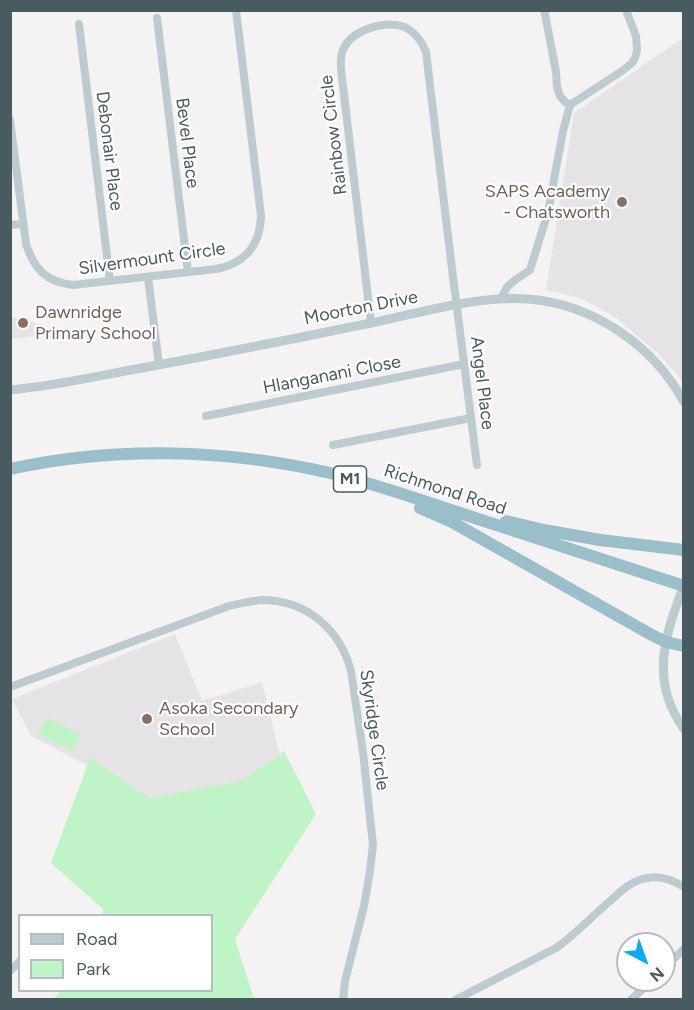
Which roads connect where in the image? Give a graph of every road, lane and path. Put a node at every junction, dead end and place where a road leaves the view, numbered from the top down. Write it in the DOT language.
graph roads {
  1 [pos="236,10"];
  2 [pos="544,10"];
  3 [pos="626,10"];
  4 [pos="157,18"];
  5 [pos="79,24"];
  6 [pos="570,105"];
  7 [pos="10,120"];
  8 [pos="23,224"];
  9 [pos="10,225"];
  10 [pos="188,272"];
  11 [pos="148,278"];
  12 [pos="110,281"];
  13 [pos="501,300"];
  14 [pos="457,305"];
  15 [pos="371,323"];
  16 [pos="464,364"];
  17 [pos="159,365"];
  18 [pos="10,390"];
  19 [pos="684,402"];
  20 [pos="206,416"];
  21 [pos="471,418"];
  22 [pos="333,445"];
  23 [pos="477,465"];
  24 [pos="10,469"];
  25 [pos="330,473"];
  26 [pos="434,505"];
  27 [pos="684,550"];
  28 [pos="681,585"];
  29 [pos="666,642"];
  30 [pos="684,646"];
  31 [pos="10,687"];
  32 [pos="684,729"];
  33 [pos="684,887"];
  34 [pos="343,999"];
  35 [pos="455,999"];
  1 -- 10 [label="street, Silvermount Circle"];
  2 -- 6 [label="street"];
  3 -- 6 [label="street"];
  4 -- 10 [label="street, Bevel Place"];
  5 -- 12 [label="street, Debonair Place"];
  6 -- 13 [label="street"];
  7 -- 8 [label="street, Silvermount Circle"];
  8 -- 9 [label="street"];
  8 -- 12 [label="street, Silvermount Circle"];
  10 -- 11 [label="street, Silvermount Circle"];
  11 -- 12 [label="street, Silvermount Circle"];
  11 -- 17 [label="street"];
  13 -- 14 [label="street, Moorton Drive"];
  13 -- 19 [label="street, Moorton Drive"];
  14 -- 15 [label="street, Moorton Drive"];
  14 -- 15 [label="street, Rainbow Circle"];
  14 -- 16 [label="street, Angel Place"];
  15 -- 17 [label="street, Moorton Drive"];
  16 -- 20 [label="street, Hlanganani Close"];
  16 -- 21 [label="street, Angel Place"];
  17 -- 18 [label="street, Moorton Drive"];
  21 -- 22 [label="street"];
  21 -- 23 [label="street, Angel Place"];
  24 -- 25 [label="highway, Richmond Road / M1"];
  25 -- 26 [label="highway, Richmond Road / M1"];
  25 -- 29 [label="highway"];
  26 -- 27 [label="highway"];
  26 -- 28 [label="highway, Richmond Road / M1"];
  28 -- 29 [label="street"];
  29 -- 30 [label="highway"];
  29 -- 32 [label="street"];
  31 -- 34 [label="street, Skyridge Circle"];
  33 -- 35 [label="street"];
}
